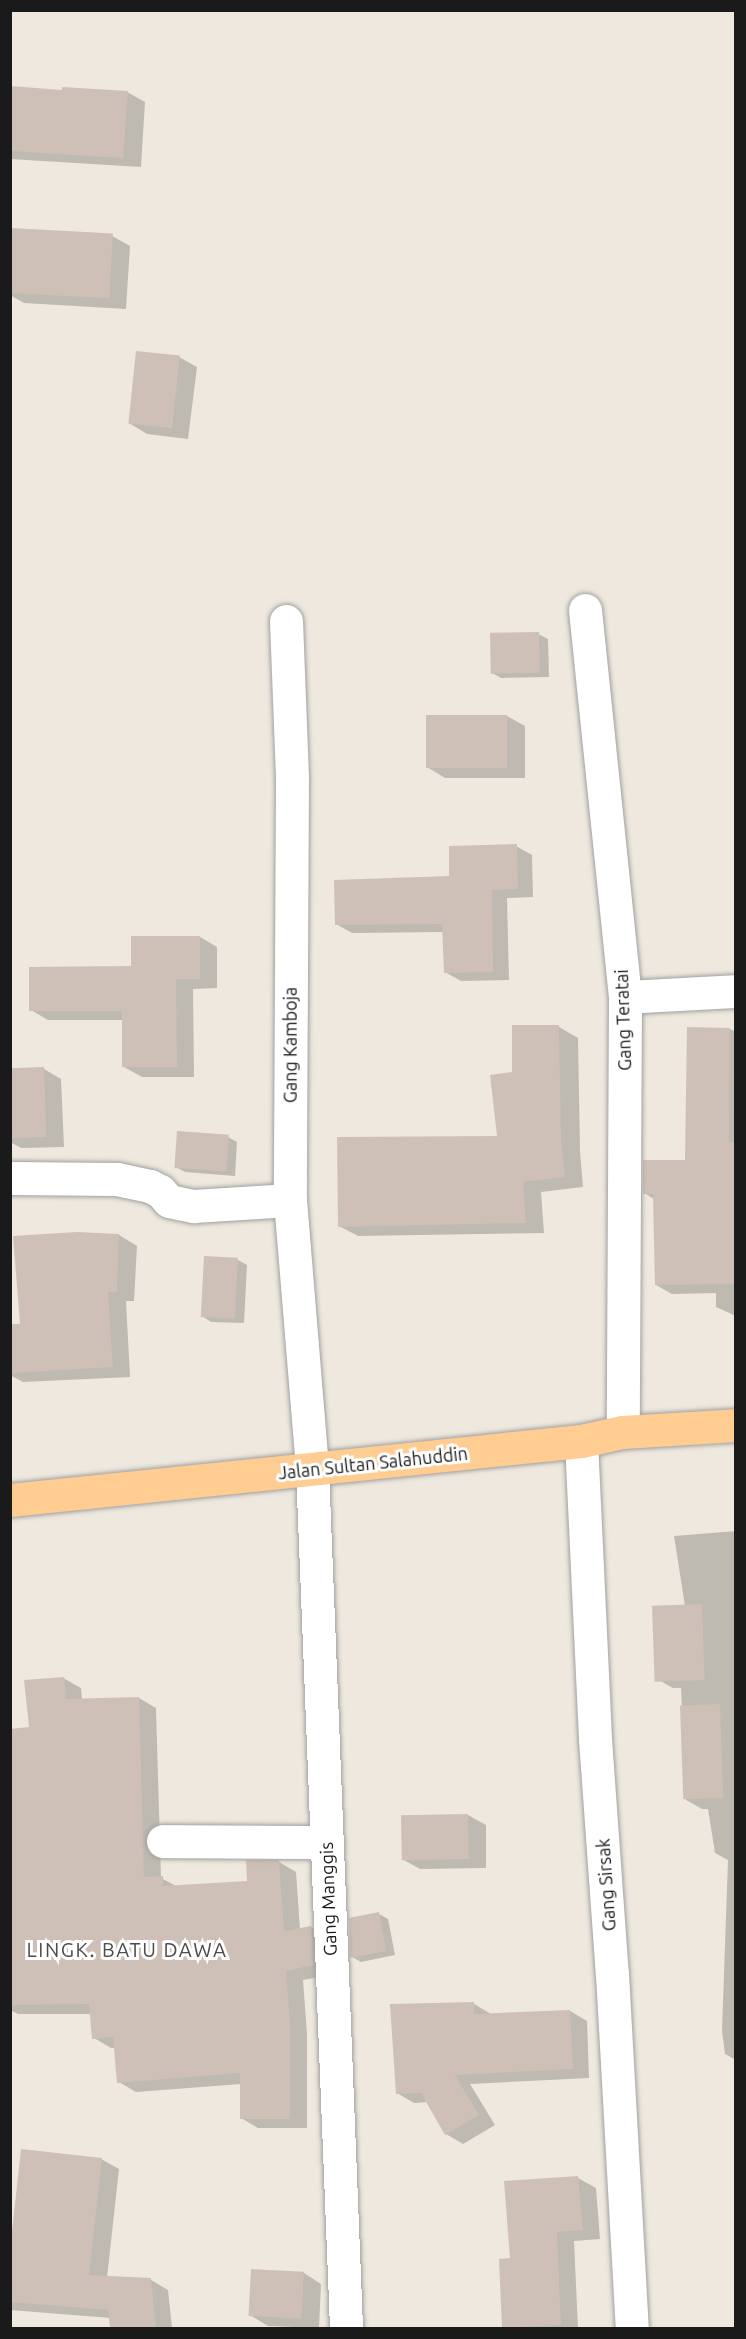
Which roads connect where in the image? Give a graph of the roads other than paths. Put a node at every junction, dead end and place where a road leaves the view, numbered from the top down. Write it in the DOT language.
graph roads {
  1 [pos="585,610"];
  2 [pos="286,621"];
  3 [pos="735,992"];
  4 [pos="625,997"];
  5 [pos="10,1178"];
  6 [pos="290,1200"];
  7 [pos="735,1425"];
  8 [pos="623,1432"];
  9 [pos="581,1441"];
  10 [pos="312,1469"];
  11 [pos="10,1500"];
  12 [pos="163,1841"];
  13 [pos="326,1842"];
  14 [pos="346,2328"];
  15 [pos="632,2328"];
  1 -- 4 [label="street, Gang Teratai"];
  2 -- 6 [label="street, Gang Kamboja"];
  3 -- 4 [label="street"];
  4 -- 8 [label="street, Gang Teratai"];
  5 -- 6 [label="street"];
  6 -- 10 [label="street, Gang Kamboja"];
  7 -- 8 [label="main road, Jalan Sultan Salahuddin"];
  8 -- 9 [label="main road, Jalan Sultan Salahuddin"];
  9 -- 10 [label="main road, Jalan Sultan Salahuddin"];
  9 -- 15 [label="street, Gang Sirsak"];
  10 -- 11 [label="main road, Jalan Sultan Salahuddin"];
  10 -- 13 [label="street, Gang Manggis"];
  12 -- 13 [label="street"];
  13 -- 14 [label="street, Gang Manggis"];
}
